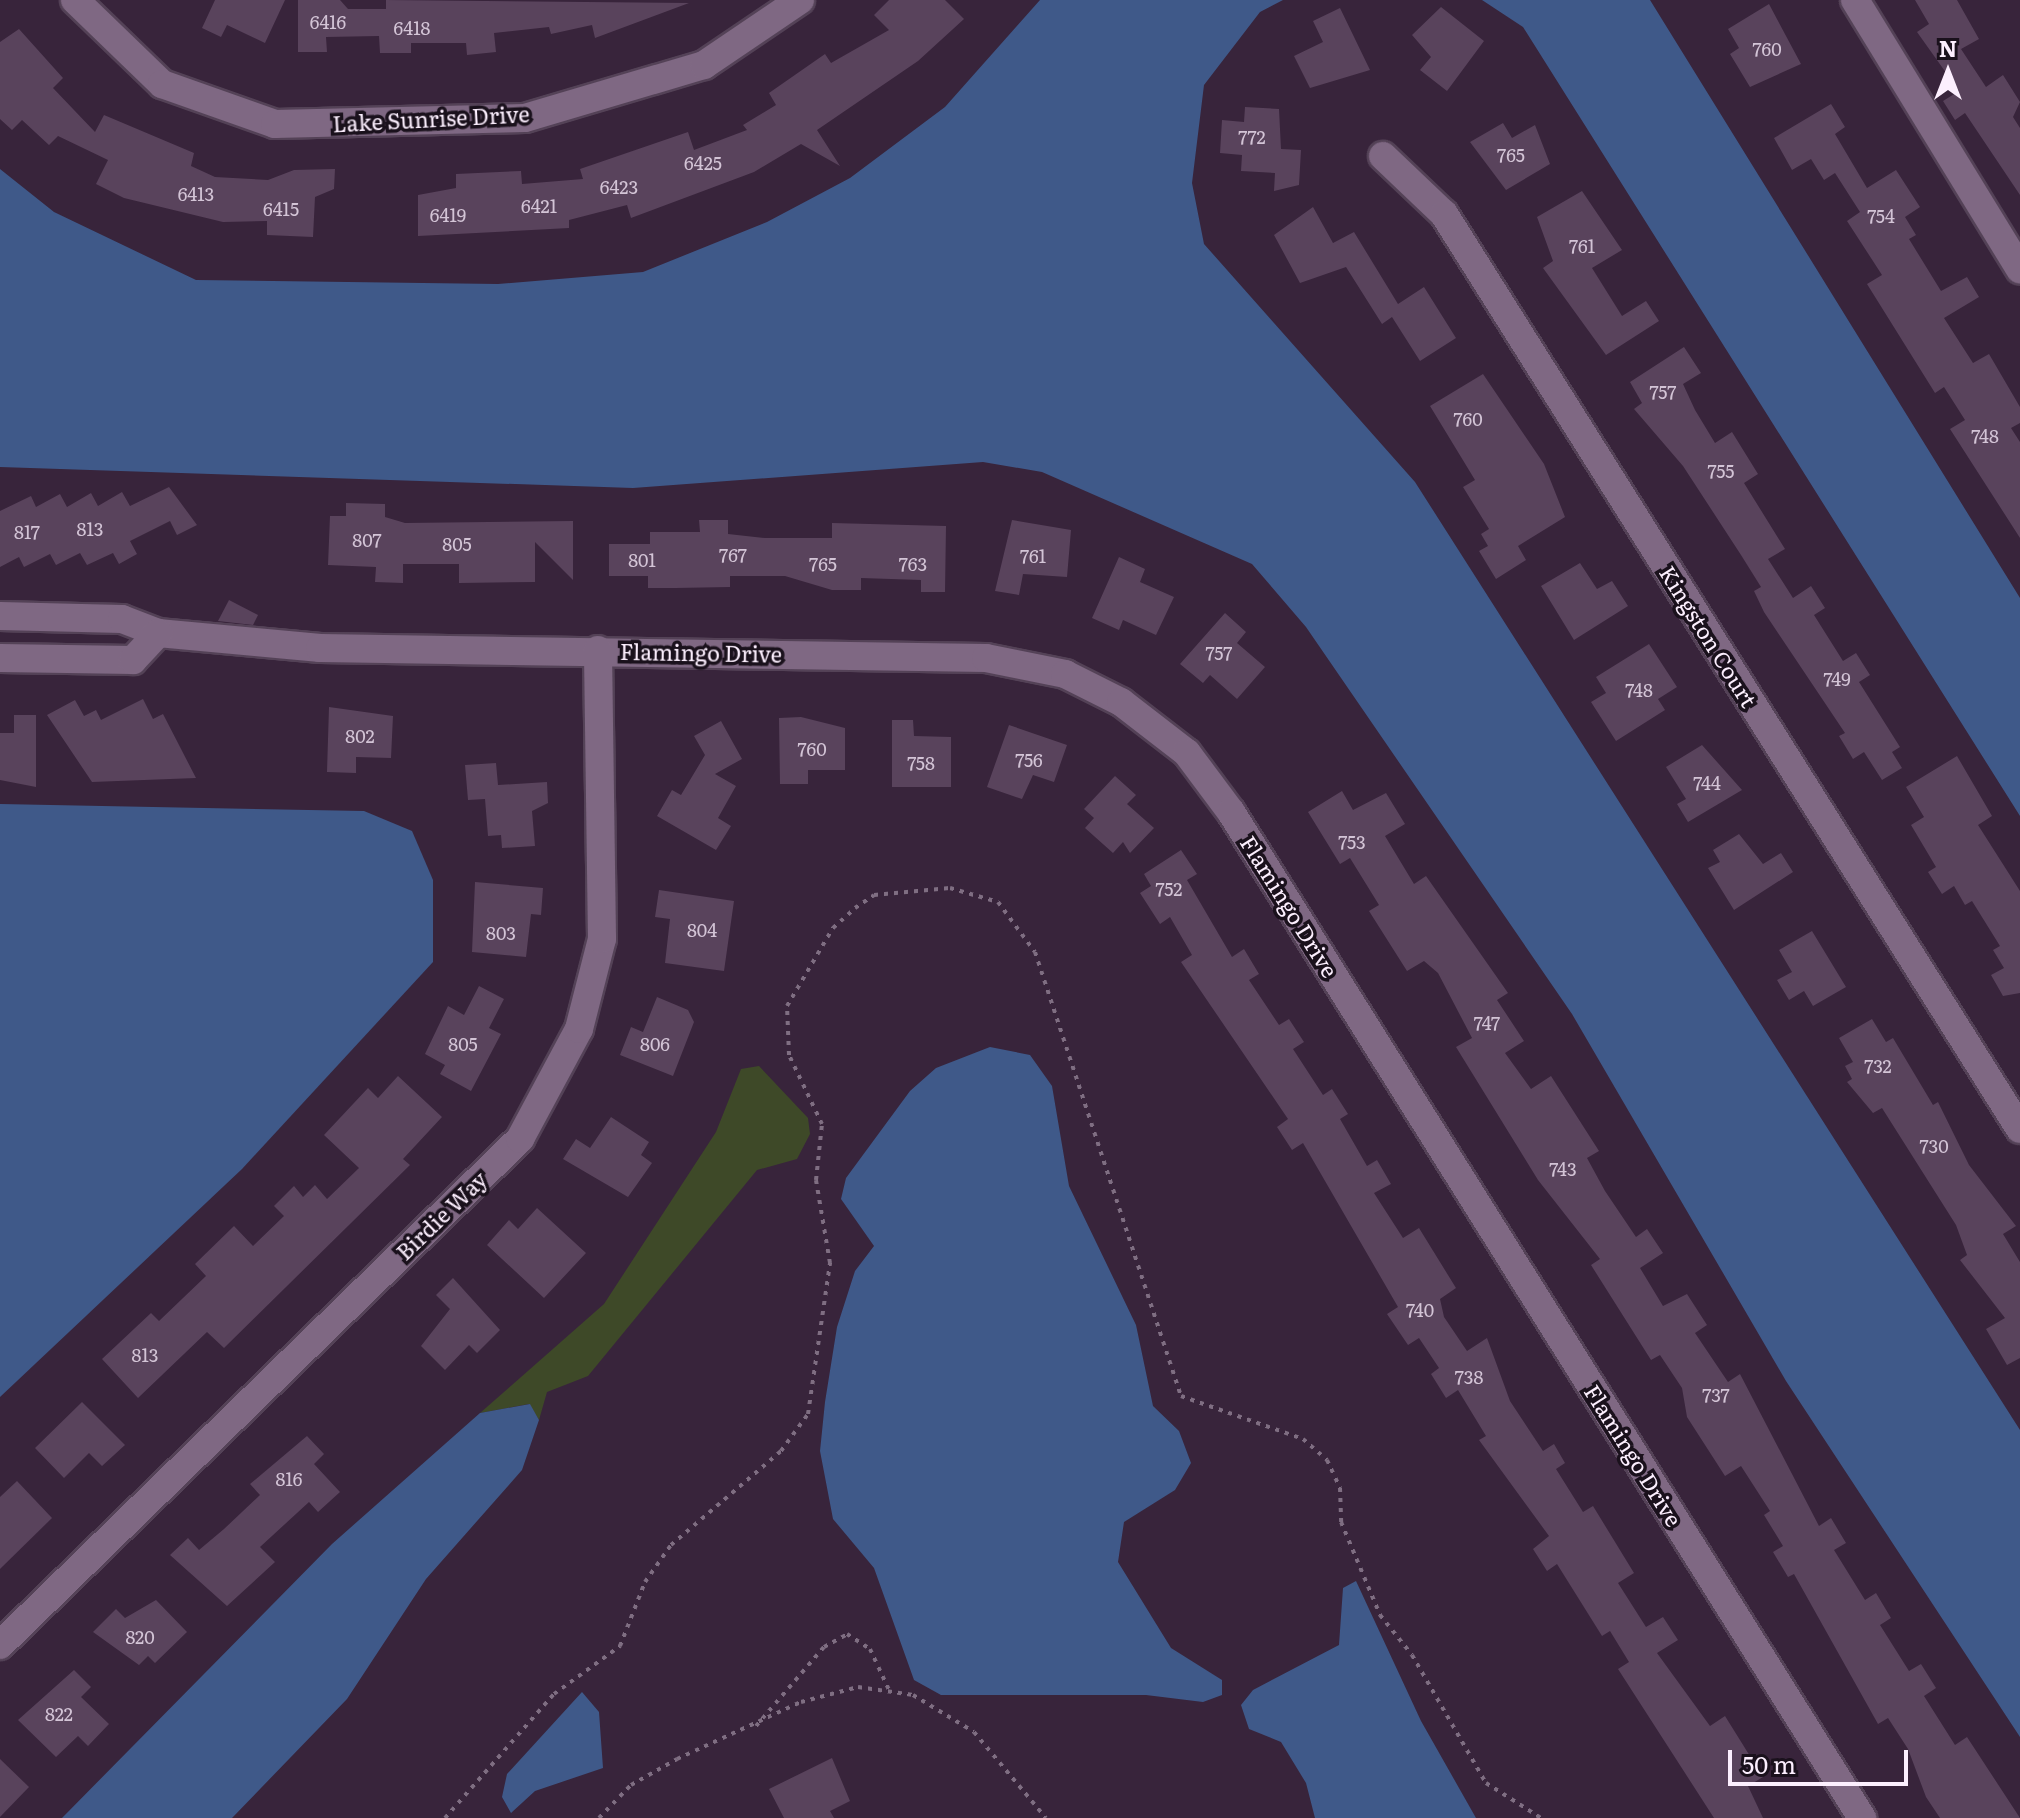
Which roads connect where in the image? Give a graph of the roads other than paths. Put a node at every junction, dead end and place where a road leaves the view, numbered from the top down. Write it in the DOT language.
graph roads {
  1 [pos="75,0"];
  2 [pos="800,0"];
  3 [pos="1855,0"];
  4 [pos="1383,156"];
  5 [pos="2020,269"];
  6 [pos="0,616"];
  7 [pos="158,633"];
  8 [pos="598,650"];
  9 [pos="0,658"];
  10 [pos="2020,1129"];
  11 [pos="0,1645"];
  12 [pos="1862,1818"];
  1 -- 2 [label="street, Lake Sunrise Drive"];
  3 -- 5 [label="street"];
  4 -- 10 [label="street, Kingston Court"];
  6 -- 7 [label="street, Flamingo Drive"];
  7 -- 8 [label="street, Flamingo Drive"];
  7 -- 9 [label="street"];
  8 -- 11 [label="street, Birdie Way"];
  8 -- 12 [label="street, Flamingo Drive"];
}
